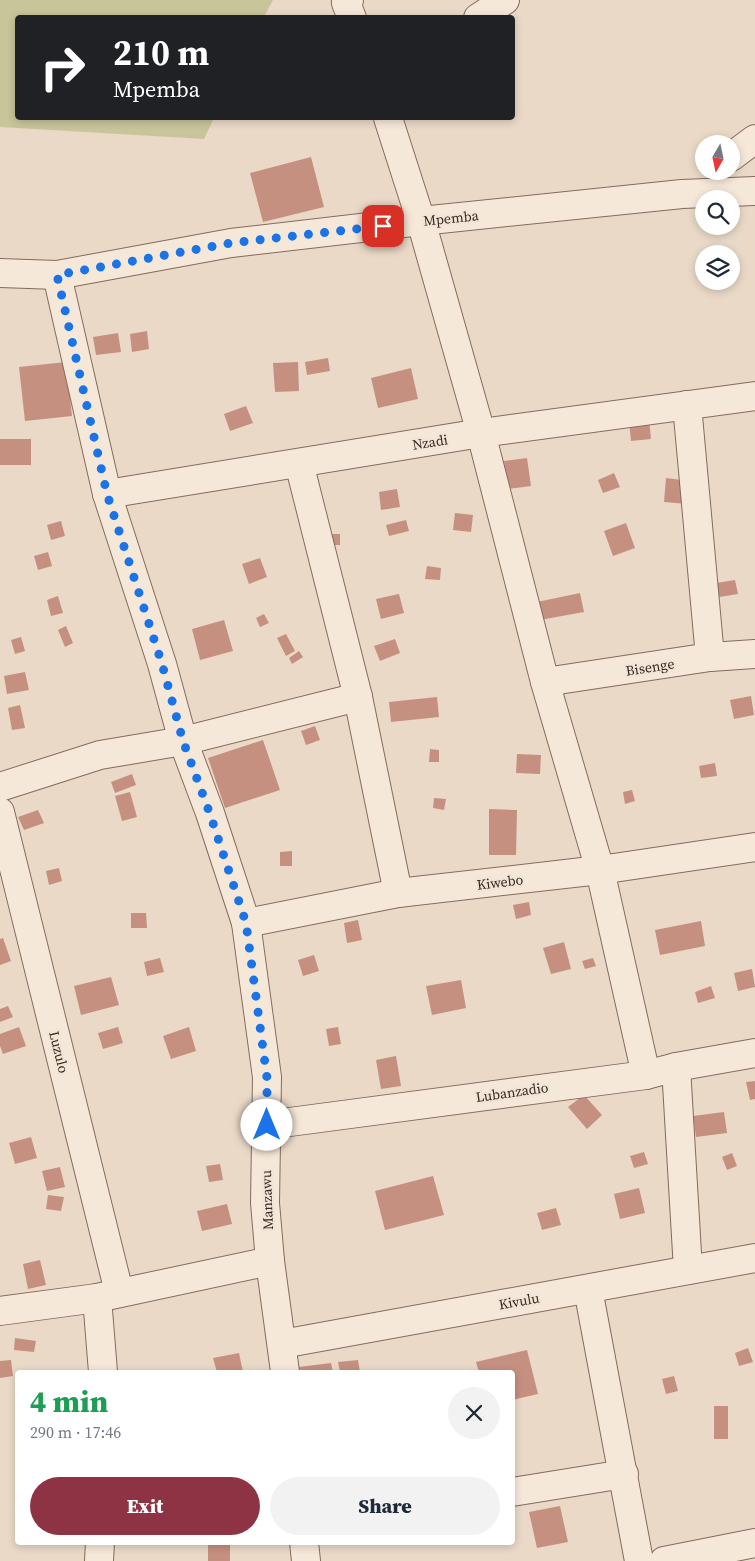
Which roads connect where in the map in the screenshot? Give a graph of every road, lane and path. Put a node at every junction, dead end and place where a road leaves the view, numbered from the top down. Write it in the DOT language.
graph roads {
  1 [pos="349,0"];
  2 [pos="506,0"];
  3 [pos="351,15"];
  4 [pos="483,15"];
  5 [pos="389,120"];
  6 [pos="755,139"];
  7 [pos="740,150"];
  8 [pos="700,180"];
  9 [pos="755,190"];
  10 [pos="682,194"];
  11 [pos="421,221"];
  12 [pos="0,273"];
  13 [pos="57,275"];
  14 [pos="755,396"];
  15 [pos="687,405"];
  16 [pos="481,434"];
  17 [pos="300,463"];
  18 [pos="107,494"];
  19 [pos="755,654"];
  20 [pos="710,657"];
  21 [pos="545,682"];
  22 [pos="358,697"];
  23 [pos="183,741"];
  24 [pos="0,787"];
  25 [pos="0,812"];
  26 [pos="755,847"];
  27 [pos="600,870"];
  28 [pos="398,893"];
  29 [pos="246,923"];
  30 [pos="755,1053"];
  31 [pos="676,1067"];
  32 [pos="646,1075"];
  33 [pos="267,1125"];
  34 [pos="755,1258"];
  35 [pos="270,1261"];
  36 [pos="688,1270"];
  37 [pos="588,1289"];
  38 [pos="108,1295"];
  39 [pos="0,1311"];
  40 [pos="282,1344"];
  41 [pos="103,1370"];
  42 [pos="285,1370"];
  43 [pos="624,1474"];
  44 [pos="515,1492"];
  45 [pos="755,1543"];
  46 [pos="100,1545"];
  47 [pos="304,1545"];
  48 [pos="100,1561"];
  49 [pos="306,1561"];
  50 [pos="639,1561"];
  51 [pos="664,1561"];
  1 -- 3 [label="street"];
  2 -- 4 [label="street"];
  5 -- 11 [label="street"];
  6 -- 7 [label="street"];
  8 -- 10 [label="street"];
  9 -- 10 [label="street, Mpemba"];
  10 -- 11 [label="street, Mpemba"];
  11 -- 13 [label="street, Mpemba"];
  11 -- 16 [label="street"];
  12 -- 13 [label="street, Mpemba"];
  13 -- 18 [label="street, Manzawu"];
  14 -- 15 [label="street, Nzadi"];
  15 -- 16 [label="street, Nzadi"];
  15 -- 20 [label="street"];
  16 -- 17 [label="street, Nzadi"];
  16 -- 21 [label="street"];
  17 -- 18 [label="street, Nzadi"];
  17 -- 22 [label="street"];
  18 -- 23 [label="street, Manzawu"];
  19 -- 20 [label="street, Bisenge"];
  20 -- 21 [label="street, Bisenge"];
  21 -- 27 [label="street"];
  22 -- 23 [label="street"];
  22 -- 28 [label="street"];
  23 -- 24 [label="street"];
  23 -- 29 [label="street, Manzawu"];
  25 -- 38 [label="street, Luzulo"];
  26 -- 27 [label="street, Kiwebo"];
  27 -- 28 [label="street, Kiwebo"];
  27 -- 32 [label="street"];
  28 -- 29 [label="street, Kiwebo"];
  29 -- 33 [label="street, Manzawu"];
  30 -- 31 [label="street, Lubanzadio"];
  31 -- 32 [label="street, Lubanzadio"];
  31 -- 36 [label="street"];
  32 -- 33 [label="street, Lubanzadio"];
  33 -- 35 [label="street, Manzawu"];
  34 -- 36 [label="street, Kivulu"];
  35 -- 38 [label="street"];
  35 -- 40 [label="street, Manzawu"];
  36 -- 37 [label="street, Kivulu"];
  37 -- 40 [label="street, Kivulu"];
  37 -- 43 [label="street"];
  38 -- 39 [label="street"];
  38 -- 41 [label="street, Luzulo"];
  40 -- 42 [label="street, Manzawu"];
  43 -- 44 [label="street"];
  43 -- 50 [label="street"];
  45 -- 51 [label="street"];
  46 -- 48 [label="street"];
  47 -- 49 [label="street"];
}
